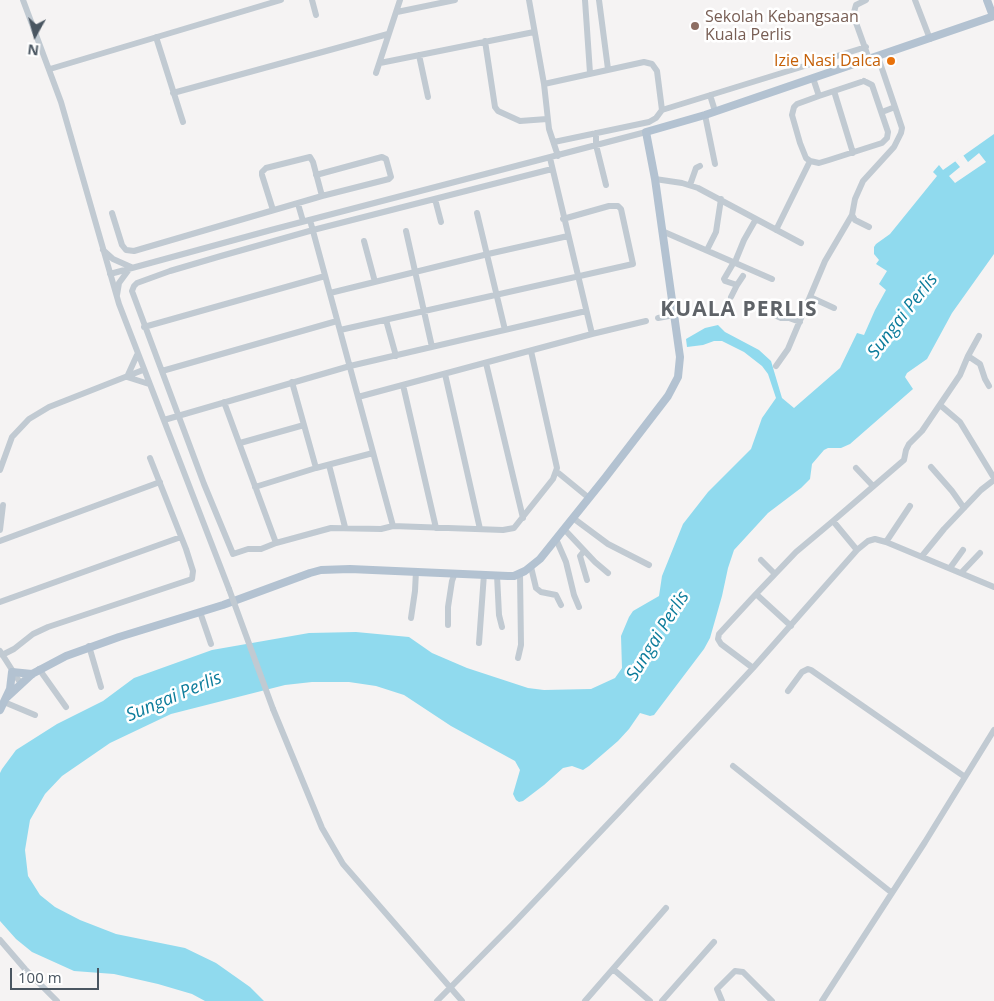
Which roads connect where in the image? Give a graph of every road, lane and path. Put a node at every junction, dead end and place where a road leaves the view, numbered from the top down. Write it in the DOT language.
graph roads {
  1 [pos="23,0"];
  2 [pos="281,0"];
  3 [pos="312,0"];
  4 [pos="400,0"];
  5 [pos="455,0"];
  6 [pos="529,0"];
  7 [pos="585,0"];
  8 [pos="599,0"];
  9 [pos="866,0"];
  10 [pos="915,0"];
  11 [pos="987,0"];
  12 [pos="397,12"];
  13 [pos="316,14"];
  14 [pos="994,16"];
  15 [pos="534,32"];
  16 [pos="388,34"];
  17 [pos="156,37"];
  18 [pos="930,39"];
  19 [pos="485,42"];
  20 [pos="866,47"];
  21 [pos="419,55"];
  22 [pos="878,57"];
  23 [pos="869,59"];
  24 [pos="380,63"];
  25 [pos="50,69"];
  26 [pos="608,69"];
  27 [pos="376,73"];
  28 [pos="590,73"];
  29 [pos="813,78"];
  30 [pos="544,84"];
  31 [pos="834,91"];
  32 [pos="173,93"];
  33 [pos="710,95"];
  34 [pos="819,96"];
  35 [pos="428,97"];
  36 [pos="895,107"];
  37 [pos="662,110"];
  38 [pos="715,111"];
  39 [pos="882,112"];
  40 [pos="705,115"];
  41 [pos="545,119"];
  42 [pos="182,122"];
  43 [pos="646,132"];
  44 [pos="596,139"];
  45 [pos="556,149"];
  46 [pos="853,152"];
  47 [pos="550,158"];
  48 [pos="810,162"];
  49 [pos="715,164"];
  50 [pos="700,166"];
  51 [pos="552,169"];
  52 [pos="316,175"];
  53 [pos="655,179"];
  54 [pos="606,185"];
  55 [pos="690,185"];
  56 [pos="414,193"];
  57 [pos="322,196"];
  58 [pos="435,199"];
  59 [pos="721,199"];
  60 [pos="298,204"];
  61 [pos="418,204"];
  62 [pos="273,210"];
  63 [pos="477,213"];
  64 [pos="112,214"];
  65 [pos="852,215"];
  66 [pos="563,219"];
  67 [pos="756,219"];
  68 [pos="307,220"];
  69 [pos="441,222"];
  70 [pos="869,227"];
  71 [pos="313,230"];
  72 [pos="776,230"];
  73 [pos="406,231"];
  74 [pos="662,231"];
  75 [pos="568,236"];
  76 [pos="364,242"];
  77 [pos="801,243"];
  78 [pos="103,250"];
  79 [pos="707,250"];
  80 [pos="488,254"];
  81 [pos="166,258"];
  82 [pos="735,262"];
  83 [pos="131,267"];
  84 [pos="170,271"];
  85 [pos="415,272"];
  86 [pos="110,274"];
  87 [pos="325,276"];
  88 [pos="743,276"];
  89 [pos="577,277"];
  90 [pos="772,279"];
  91 [pos="375,282"];
  92 [pos="737,285"];
  93 [pos="330,293"];
  94 [pos="497,294"];
  95 [pos="810,296"];
  96 [pos="731,297"];
  97 [pos="117,298"];
  98 [pos="746,302"];
  99 [pos="834,308"];
  100 [pos="423,311"];
  101 [pos="586,312"];
  102 [pos="674,315"];
  103 [pos="658,318"];
  104 [pos="386,320"];
  105 [pos="337,321"];
  106 [pos="646,321"];
  107 [pos="800,322"];
  108 [pos="144,327"];
  109 [pos="340,330"];
  110 [pos="505,330"];
  111 [pos="592,334"];
  112 [pos="980,336"];
  113 [pos="432,347"];
  114 [pos="531,351"];
  115 [pos="137,355"];
  116 [pos="396,356"];
  117 [pos="968,356"];
  118 [pos="486,363"];
  119 [pos="350,366"];
  120 [pos="776,366"];
  121 [pos="143,370"];
  122 [pos="162,371"];
  123 [pos="445,374"];
  124 [pos="127,377"];
  125 [pos="292,382"];
  126 [pos="149,384"];
  127 [pos="403,385"];
  128 [pos="989,386"];
  129 [pos="358,397"];
  130 [pos="224,402"];
  131 [pos="940,405"];
  132 [pos="179,415"];
  133 [pos="164,420"];
  134 [pos="304,425"];
  135 [pos="240,443"];
  136 [pos="373,453"];
  137 [pos="150,458"];
  138 [pos="329,465"];
  139 [pos="932,467"];
  140 [pos="316,468"];
  141 [pos="856,468"];
  142 [pos="0,470"];
  143 [pos="556,472"];
  144 [pos="994,479"];
  145 [pos="160,482"];
  146 [pos="873,486"];
  147 [pos="255,487"];
  148 [pos="589,498"];
  149 [pos="3,505"];
  150 [pos="910,506"];
  151 [pos="964,508"];
  152 [pos="523,518"];
  153 [pos="573,518"];
  154 [pos="833,521"];
  155 [pos="392,526"];
  156 [pos="345,527"];
  157 [pos="436,528"];
  158 [pos="480,529"];
  159 [pos="564,529"];
  160 [pos="0,530"];
  161 [pos="180,537"];
  162 [pos="556,539"];
  163 [pos="0,542"];
  164 [pos="886,542"];
  165 [pos="276,543"];
  166 [pos="584,550"];
  167 [pos="857,550"];
  168 [pos="963,550"];
  169 [pos="980,553"];
  170 [pos="922,556"];
  171 [pos="760,560"];
  172 [pos="649,565"];
  173 [pos="530,567"];
  174 [pos="950,568"];
  175 [pos="416,571"];
  176 [pos="455,573"];
  177 [pos="608,573"];
  178 [pos="774,573"];
  179 [pos="961,573"];
  180 [pos="484,574"];
  181 [pos="520,574"];
  182 [pos="497,575"];
  183 [pos="587,580"];
  184 [pos="994,587"];
  185 [pos="756,594"];
  186 [pos="0,602"];
  187 [pos="561,605"];
  188 [pos="579,607"];
  189 [pos="200,612"];
  190 [pos="411,618"];
  191 [pos="448,625"];
  192 [pos="790,626"];
  193 [pos="502,627"];
  194 [pos="479,643"];
  195 [pos="211,644"];
  196 [pos="89,646"];
  197 [pos="1,653"];
  198 [pos="518,658"];
  199 [pos="10,668"];
  200 [pos="752,668"];
  201 [pos="36,672"];
  202 [pos="21,684"];
  203 [pos="101,687"];
  204 [pos="788,691"];
  205 [pos="5,700"];
  206 [pos="66,707"];
  207 [pos="0,710"];
  208 [pos="36,715"];
  209 [pos="994,730"];
  210 [pos="733,766"];
  211 [pos="965,778"];
  212 [pos="892,894"];
  213 [pos="666,908"];
  214 [pos="0,940"];
  215 [pos="714,942"];
  216 [pos="613,969"];
  217 [pos="451,987"];
  218 [pos="57,1001"];
  219 [pos="437,1001"];
  220 [pos="462,1001"];
  221 [pos="585,1001"];
  222 [pos="650,1001"];
  223 [pos="662,1001"];
  224 [pos="722,1001"];
  225 [pos="772,1001"];
  226 [pos="822,1001"];
  1 -- 25 [label="street"];
  2 -- 17 [label="street"];
  3 -- 13 [label="street"];
  4 -- 12 [label="street"];
  5 -- 12 [label="street"];
  6 -- 15 [label="street"];
  7 -- 28 [label="street"];
  8 -- 26 [label="street"];
  9 -- 20 [label="street"];
  10 -- 18 [label="street"];
  11 -- 14 [label="main road"];
  12 -- 16 [label="street"];
  14 -- 18 [label="main road"];
  15 -- 19 [label="street"];
  15 -- 30 [label="street"];
  16 -- 24 [label="street"];
  16 -- 32 [label="street"];
  17 -- 25 [label="street"];
  17 -- 32 [label="street"];
  18 -- 22 [label="main road"];
  19 -- 21 [label="street"];
  19 -- 41 [label="street"];
  20 -- 23 [label="street"];
  20 -- 33 [label="street"];
  21 -- 24 [label="street"];
  21 -- 35 [label="street"];
  22 -- 23 [label="main road"];
  22 -- 36 [label="street"];
  23 -- 29 [label="main road"];
  24 -- 27 [label="street"];
  25 -- 78 [label="street"];
  26 -- 28 [label="street"];
  26 -- 37 [label="street"];
  28 -- 30 [label="street"];
  29 -- 34 [label="street"];
  29 -- 38 [label="main road"];
  30 -- 41 [label="street"];
  31 -- 34 [label="street"];
  31 -- 39 [label="street"];
  31 -- 46 [label="street"];
  32 -- 42 [label="street"];
  33 -- 37 [label="street"];
  33 -- 38 [label="street"];
  34 -- 48 [label="street"];
  36 -- 39 [label="street"];
  36 -- 65 [label="street"];
  37 -- 44 [label="street"];
  38 -- 40 [label="main road"];
  39 -- 46 [label="street"];
  40 -- 43 [label="main road"];
  40 -- 49 [label="street"];
  41 -- 45 [label="street"];
  43 -- 44 [label="street"];
  43 -- 53 [label="main road"];
  44 -- 45 [label="street"];
  44 -- 45 [label="street"];
  44 -- 54 [label="street"];
  45 -- 47 [label="street"];
  46 -- 48 [label="street"];
  47 -- 51 [label="street"];
  47 -- 56 [label="street"];
  48 -- 72 [label="street"];
  50 -- 55 [label="street"];
  51 -- 58 [label="street"];
  51 -- 66 [label="street"];
  52 -- 57 [label="street"];
  52 -- 57 [label="street"];
  52 -- 62 [label="street"];
  53 -- 55 [label="street"];
  53 -- 74 [label="main road"];
  55 -- 59 [label="street"];
  56 -- 61 [label="street"];
  56 -- 68 [label="street"];
  57 -- 60 [label="street"];
  58 -- 61 [label="street"];
  58 -- 69 [label="street"];
  59 -- 67 [label="street"];
  59 -- 79 [label="street"];
  60 -- 62 [label="street"];
  60 -- 68 [label="street"];
  61 -- 71 [label="street"];
  62 -- 64 [label="street"];
  63 -- 80 [label="street"];
  65 -- 70 [label="street"];
  65 -- 95 [label="street"];
  66 -- 75 [label="street"];
  66 -- 89 [label="street"];
  67 -- 72 [label="street"];
  67 -- 82 [label="street"];
  68 -- 71 [label="street"];
  68 -- 81 [label="street"];
  71 -- 84 [label="street"];
  71 -- 87 [label="street"];
  72 -- 77 [label="street"];
  73 -- 85 [label="street"];
  74 -- 79 [label="street"];
  74 -- 102 [label="main road"];
  75 -- 80 [label="street"];
  75 -- 89 [label="street"];
  76 -- 91 [label="street"];
  78 -- 83 [label="street"];
  78 -- 86 [label="street"];
  79 -- 82 [label="street"];
  80 -- 85 [label="street"];
  80 -- 94 [label="street"];
  81 -- 83 [label="street"];
  81 -- 84 [label="street"];
  82 -- 90 [label="street"];
  82 -- 92 [label="street"];
  83 -- 86 [label="street"];
  83 -- 97 [label="street"];
  84 -- 108 [label="street"];
  85 -- 91 [label="street"];
  85 -- 100 [label="street"];
  86 -- 97 [label="street"];
  87 -- 93 [label="street"];
  87 -- 108 [label="street"];
  88 -- 92 [label="street"];
  89 -- 94 [label="street"];
  89 -- 101 [label="street"];
  91 -- 93 [label="street"];
  92 -- 96 [label="street"];
  93 -- 105 [label="street"];
  94 -- 100 [label="street"];
  94 -- 110 [label="street"];
  95 -- 99 [label="street"];
  95 -- 107 [label="street"];
  97 -- 115 [label="street"];
  98 -- 107 [label="street"];
  100 -- 104 [label="street"];
  100 -- 113 [label="street"];
  101 -- 110 [label="street"];
  101 -- 111 [label="street"];
  102 -- 103 [label="street"];
  102 -- 148 [label="main road"];
  104 -- 109 [label="street"];
  104 -- 116 [label="street"];
  105 -- 109 [label="street"];
  105 -- 122 [label="street"];
  106 -- 111 [label="street"];
  107 -- 120 [label="street"];
  108 -- 122 [label="street"];
  109 -- 119 [label="street"];
  110 -- 113 [label="street"];
  111 -- 114 [label="street"];
  112 -- 117 [label="street"];
  113 -- 116 [label="street"];
  114 -- 118 [label="street"];
  114 -- 143 [label="street"];
  115 -- 121 [label="street"];
  115 -- 124 [label="street"];
  116 -- 119 [label="street"];
  117 -- 128 [label="street"];
  117 -- 131 [label="street"];
  118 -- 123 [label="street"];
  118 -- 152 [label="street"];
  119 -- 125 [label="street"];
  119 -- 129 [label="street"];
  121 -- 124 [label="street"];
  121 -- 126 [label="street"];
  122 -- 132 [label="street"];
  123 -- 127 [label="street"];
  123 -- 158 [label="street"];
  124 -- 126 [label="street"];
  124 -- 142 [label="street"];
  125 -- 130 [label="street"];
  125 -- 134 [label="street"];
  126 -- 133 [label="street"];
  127 -- 129 [label="street"];
  127 -- 157 [label="street"];
  129 -- 136 [label="street"];
  130 -- 132 [label="street"];
  130 -- 135 [label="street"];
  131 -- 144 [label="street"];
  131 -- 146 [label="street"];
  132 -- 133 [label="street"];
  132 -- 165 [label="street"];
  133 -- 217 [label="street, bridge"];
  134 -- 135 [label="street"];
  134 -- 140 [label="street"];
  135 -- 147 [label="street"];
  136 -- 138 [label="street"];
  136 -- 155 [label="street"];
  137 -- 145 [label="street"];
  138 -- 140 [label="street"];
  138 -- 156 [label="street"];
  139 -- 151 [label="street"];
  140 -- 147 [label="street"];
  141 -- 146 [label="street"];
  143 -- 148 [label="street"];
  143 -- 152 [label="street"];
  144 -- 151 [label="street"];
  145 -- 161 [label="street"];
  145 -- 163 [label="street"];
  146 -- 154 [label="street"];
  147 -- 165 [label="street"];
  148 -- 153 [label="main road"];
  149 -- 160 [label="street"];
  150 -- 164 [label="street"];
  151 -- 170 [label="street"];
  152 -- 158 [label="street"];
  153 -- 159 [label="main road"];
  153 -- 172 [label="street"];
  154 -- 167 [label="street"];
  154 -- 178 [label="street"];
  155 -- 156 [label="street"];
  155 -- 157 [label="street"];
  156 -- 165 [label="street"];
  157 -- 158 [label="street"];
  159 -- 162 [label="main road"];
  159 -- 166 [label="street"];
  161 -- 186 [label="street"];
  161 -- 197 [label="street"];
  162 -- 173 [label="main road"];
  162 -- 188 [label="street"];
  164 -- 167 [label="street"];
  164 -- 170 [label="street"];
  166 -- 177 [label="street"];
  166 -- 183 [label="street"];
  167 -- 192 [label="street"];
  168 -- 174 [label="street"];
  169 -- 179 [label="street"];
  170 -- 174 [label="street"];
  171 -- 178 [label="street"];
  173 -- 181 [label="main road"];
  173 -- 187 [label="street"];
  174 -- 179 [label="street"];
  175 -- 176 [label="main road"];
  175 -- 189 [label="main road"];
  175 -- 190 [label="street"];
  176 -- 180 [label="main road"];
  176 -- 191 [label="street"];
  178 -- 185 [label="street"];
  179 -- 184 [label="street"];
  180 -- 182 [label="main road"];
  180 -- 194 [label="street"];
  181 -- 182 [label="main road"];
  181 -- 198 [label="street"];
  182 -- 193 [label="street"];
  185 -- 192 [label="street"];
  185 -- 200 [label="street"];
  189 -- 195 [label="street"];
  189 -- 196 [label="main road"];
  192 -- 200 [label="street"];
  196 -- 201 [label="main road"];
  196 -- 203 [label="street"];
  197 -- 199 [label="street"];
  199 -- 201 [label="main road"];
  199 -- 202 [label="street"];
  199 -- 205 [label="main road"];
  200 -- 217 [label="street"];
  201 -- 202 [label="main road"];
  201 -- 206 [label="street"];
  202 -- 205 [label="main road"];
  204 -- 211 [label="street"];
  205 -- 207 [label="main road"];
  205 -- 208 [label="street"];
  209 -- 211 [label="street"];
  210 -- 212 [label="street"];
  211 -- 212 [label="street"];
  212 -- 226 [label="street"];
  213 -- 216 [label="street"];
  214 -- 218 [label="street"];
  215 -- 223 [label="street"];
  216 -- 221 [label="street"];
  216 -- 222 [label="street"];
  217 -- 219 [label="street"];
  217 -- 220 [label="street"];
  224 -- 225 [label="street"];
}
